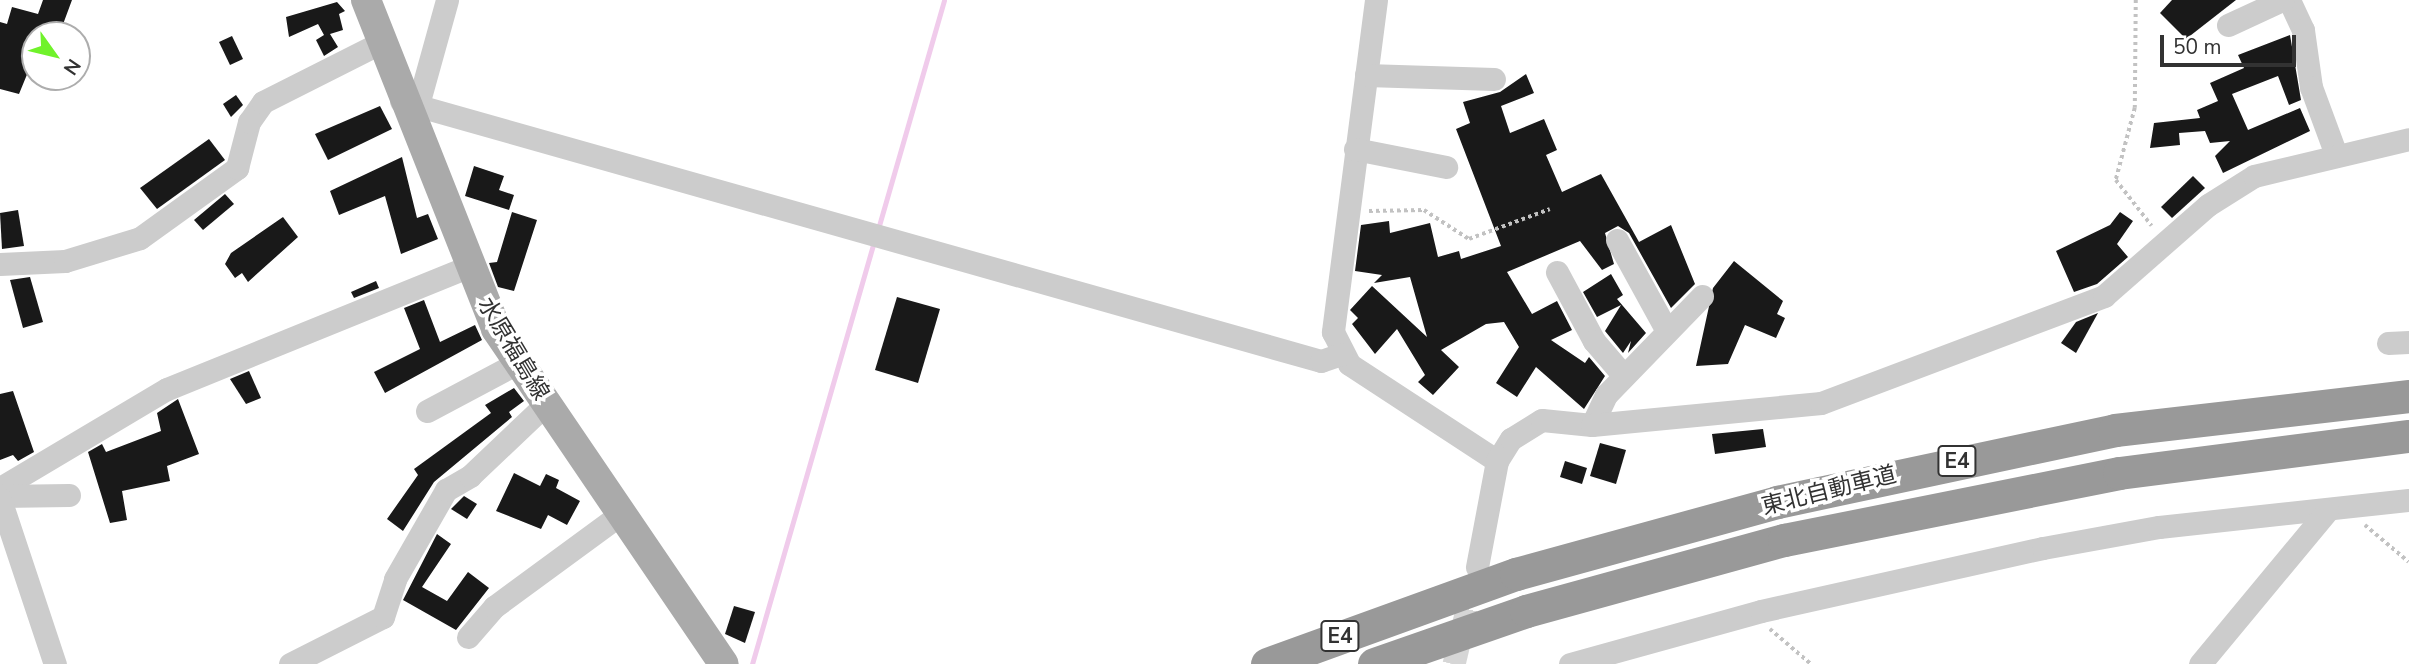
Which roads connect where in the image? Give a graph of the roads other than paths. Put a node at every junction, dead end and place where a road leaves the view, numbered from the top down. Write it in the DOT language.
graph roads {
  1 [pos="366,0"];
  2 [pos="447,0"];
  3 [pos="1376,0"];
  4 [pos="2282,0"];
  5 [pos="2289,0"];
  6 [pos="2228,25"];
  7 [pos="380,43"];
  8 [pos="1366,75"];
  9 [pos="1494,79"];
  10 [pos="410,101"];
  11 [pos="2409,139"];
  12 [pos="1355,149"];
  13 [pos="2335,152"];
  14 [pos="1446,167"];
  15 [pos="1617,240"];
  16 [pos="0,264"];
  17 [pos="467,267"];
  18 [pos="1557,272"];
  19 [pos="1702,296"];
  20 [pos="1667,331"];
  21 [pos="1341,354"];
  22 [pos="519,362"];
  23 [pos="1624,376"];
  24 [pos="2409,396"];
  25 [pos="546,404"];
  26 [pos="427,411"];
  27 [pos="1592,425"];
  28 [pos="2409,436"];
  29 [pos="1497,461"];
  30 [pos="0,488"];
  31 [pos="69,495"];
  32 [pos="0,498"];
  33 [pos="2409,500"];
  34 [pos="2338,510"];
  35 [pos="622,513"];
  36 [pos="1477,567"];
  37 [pos="468,637"];
  38 [pos="55,664"];
  39 [pos="290,664"];
  40 [pos="724,664"];
  41 [pos="1267,664"];
  42 [pos="1374,664"];
  43 [pos="1570,664"];
  44 [pos="2200,664"];
  1 -- 7 [label="main road, 水原福島線"];
  2 -- 10 [label="street"];
  3 -- 8 [label="street"];
  4 -- 6 [label="street"];
  5 -- 13 [label="street"];
  7 -- 10 [label="main road, 水原福島線"];
  7 -- 16 [label="street"];
  8 -- 9 [label="street"];
  8 -- 12 [label="street"];
  10 -- 17 [label="main road, 水原福島線"];
  10 -- 21 [label="street"];
  11 -- 13 [label="street"];
  12 -- 14 [label="street"];
  12 -- 21 [label="street"];
  13 -- 27 [label="street"];
  15 -- 20 [label="street"];
  17 -- 22 [label="main road, 水原福島線"];
  17 -- 30 [label="street"];
  18 -- 23 [label="street"];
  19 -- 20 [label="street"];
  20 -- 23 [label="street"];
  21 -- 29 [label="street"];
  22 -- 25 [label="main road, 水原福島線"];
  22 -- 26 [label="street"];
  23 -- 27 [label="street"];
  24 -- 41 [label="highway, 東北自動車道 / E4"];
  25 -- 35 [label="main road, 水原福島線"];
  25 -- 39 [label="street"];
  27 -- 29 [label="street"];
  28 -- 42 [label="highway, 東北自動車道 / E4"];
  29 -- 36 [label="street"];
  31 -- 32 [label="street"];
  32 -- 38 [label="street"];
  33 -- 34 [label="street"];
  34 -- 43 [label="street"];
  34 -- 44 [label="street"];
  35 -- 37 [label="street"];
  35 -- 40 [label="main road, 水原福島線"];
}
